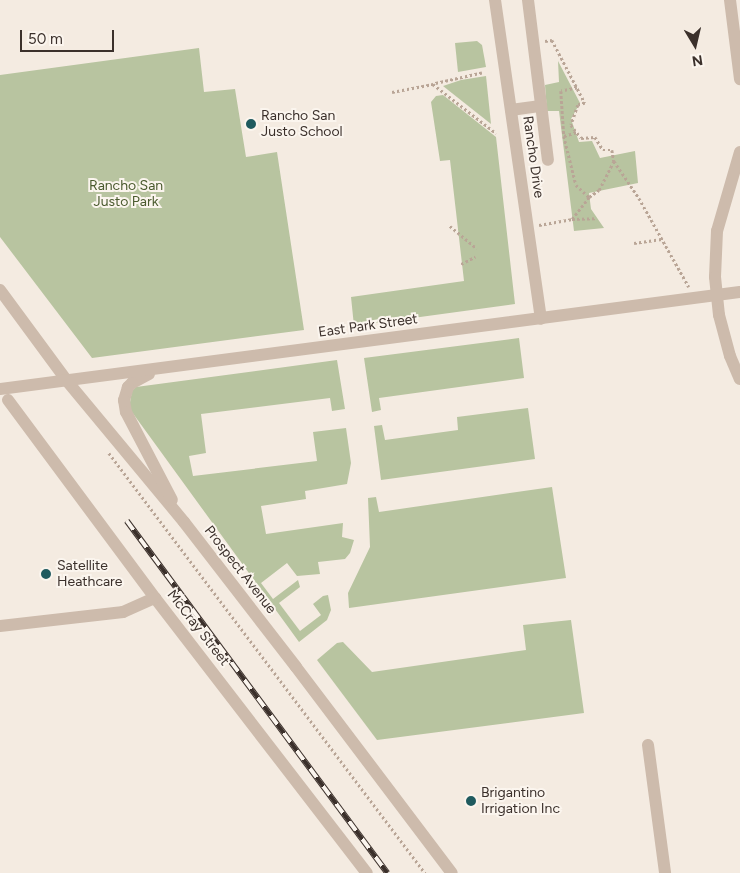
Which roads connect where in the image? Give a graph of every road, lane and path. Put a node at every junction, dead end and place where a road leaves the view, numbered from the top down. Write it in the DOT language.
graph roads {
  1 [pos="495,0"];
  2 [pos="528,0"];
  3 [pos="730,0"];
  4 [pos="737,29"];
  5 [pos="538,41"];
  6 [pos="482,73"];
  7 [pos="740,79"];
  8 [pos="433,84"];
  9 [pos="577,88"];
  10 [pos="392,92"];
  11 [pos="541,106"];
  12 [pos="511,110"];
  13 [pos="576,132"];
  14 [pos="496,133"];
  15 [pos="564,136"];
  16 [pos="740,152"];
  17 [pos="548,160"];
  18 [pos="614,161"];
  19 [pos="589,197"];
  20 [pos="596,218"];
  21 [pos="572,219"];
  22 [pos="450,226"];
  23 [pos="528,227"];
  24 [pos="662,239"];
  25 [pos="634,243"];
  26 [pos="477,249"];
  27 [pos="475,257"];
  28 [pos="461,264"];
  29 [pos="689,287"];
  30 [pos="0,290"];
  31 [pos="740,292"];
  32 [pos="716,295"];
  33 [pos="540,319"];
  34 [pos="165,368"];
  35 [pos="740,379"];
  36 [pos="67,381"];
  37 [pos="0,389"];
  38 [pos="8,400"];
  39 [pos="108,452"];
  40 [pos="184,522"];
  41 [pos="155,598"];
  42 [pos="0,626"];
  43 [pos="648,745"];
  44 [pos="367,873"];
  45 [pos="425,873"];
  46 [pos="452,873"];
  47 [pos="665,873"];
  1 -- 12 [label="street, Rancho Drive"];
  2 -- 11 [label="street"];
  3 -- 4 [label="street"];
  4 -- 7 [label="street"];
  5 -- 9 [label="path"];
  6 -- 8 [label="path"];
  8 -- 10 [label="path"];
  8 -- 14 [label="path"];
  9 -- 13 [label="path"];
  9 -- 15 [label="path"];
  11 -- 12 [label="street"];
  11 -- 17 [label="street"];
  12 -- 23 [label="street, Rancho Drive"];
  13 -- 15 [label="path"];
  13 -- 18 [label="path"];
  15 -- 19 [label="path"];
  16 -- 32 [label="street"];
  18 -- 19 [label="path"];
  18 -- 24 [label="path"];
  19 -- 21 [label="path"];
  20 -- 21 [label="path"];
  21 -- 23 [label="path"];
  22 -- 26 [label="path"];
  23 -- 33 [label="street, Rancho Drive"];
  24 -- 25 [label="path"];
  24 -- 29 [label="path"];
  27 -- 28 [label="path"];
  30 -- 36 [label="street, Prospect Avenue"];
  31 -- 32 [label="street, East Park Street"];
  32 -- 33 [label="street, East Park Street"];
  32 -- 35 [label="street"];
  33 -- 34 [label="street, East Park Street"];
  34 -- 36 [label="street, East Park Street"];
  34 -- 40 [label="street"];
  36 -- 37 [label="street, East Park Street"];
  36 -- 40 [label="street, Prospect Avenue"];
  38 -- 41 [label="street, McCray Street"];
  39 -- 45 [label="path"];
  40 -- 46 [label="street, Prospect Avenue"];
  41 -- 42 [label="street"];
  41 -- 44 [label="street, McCray Street"];
  43 -- 47 [label="street"];
}
